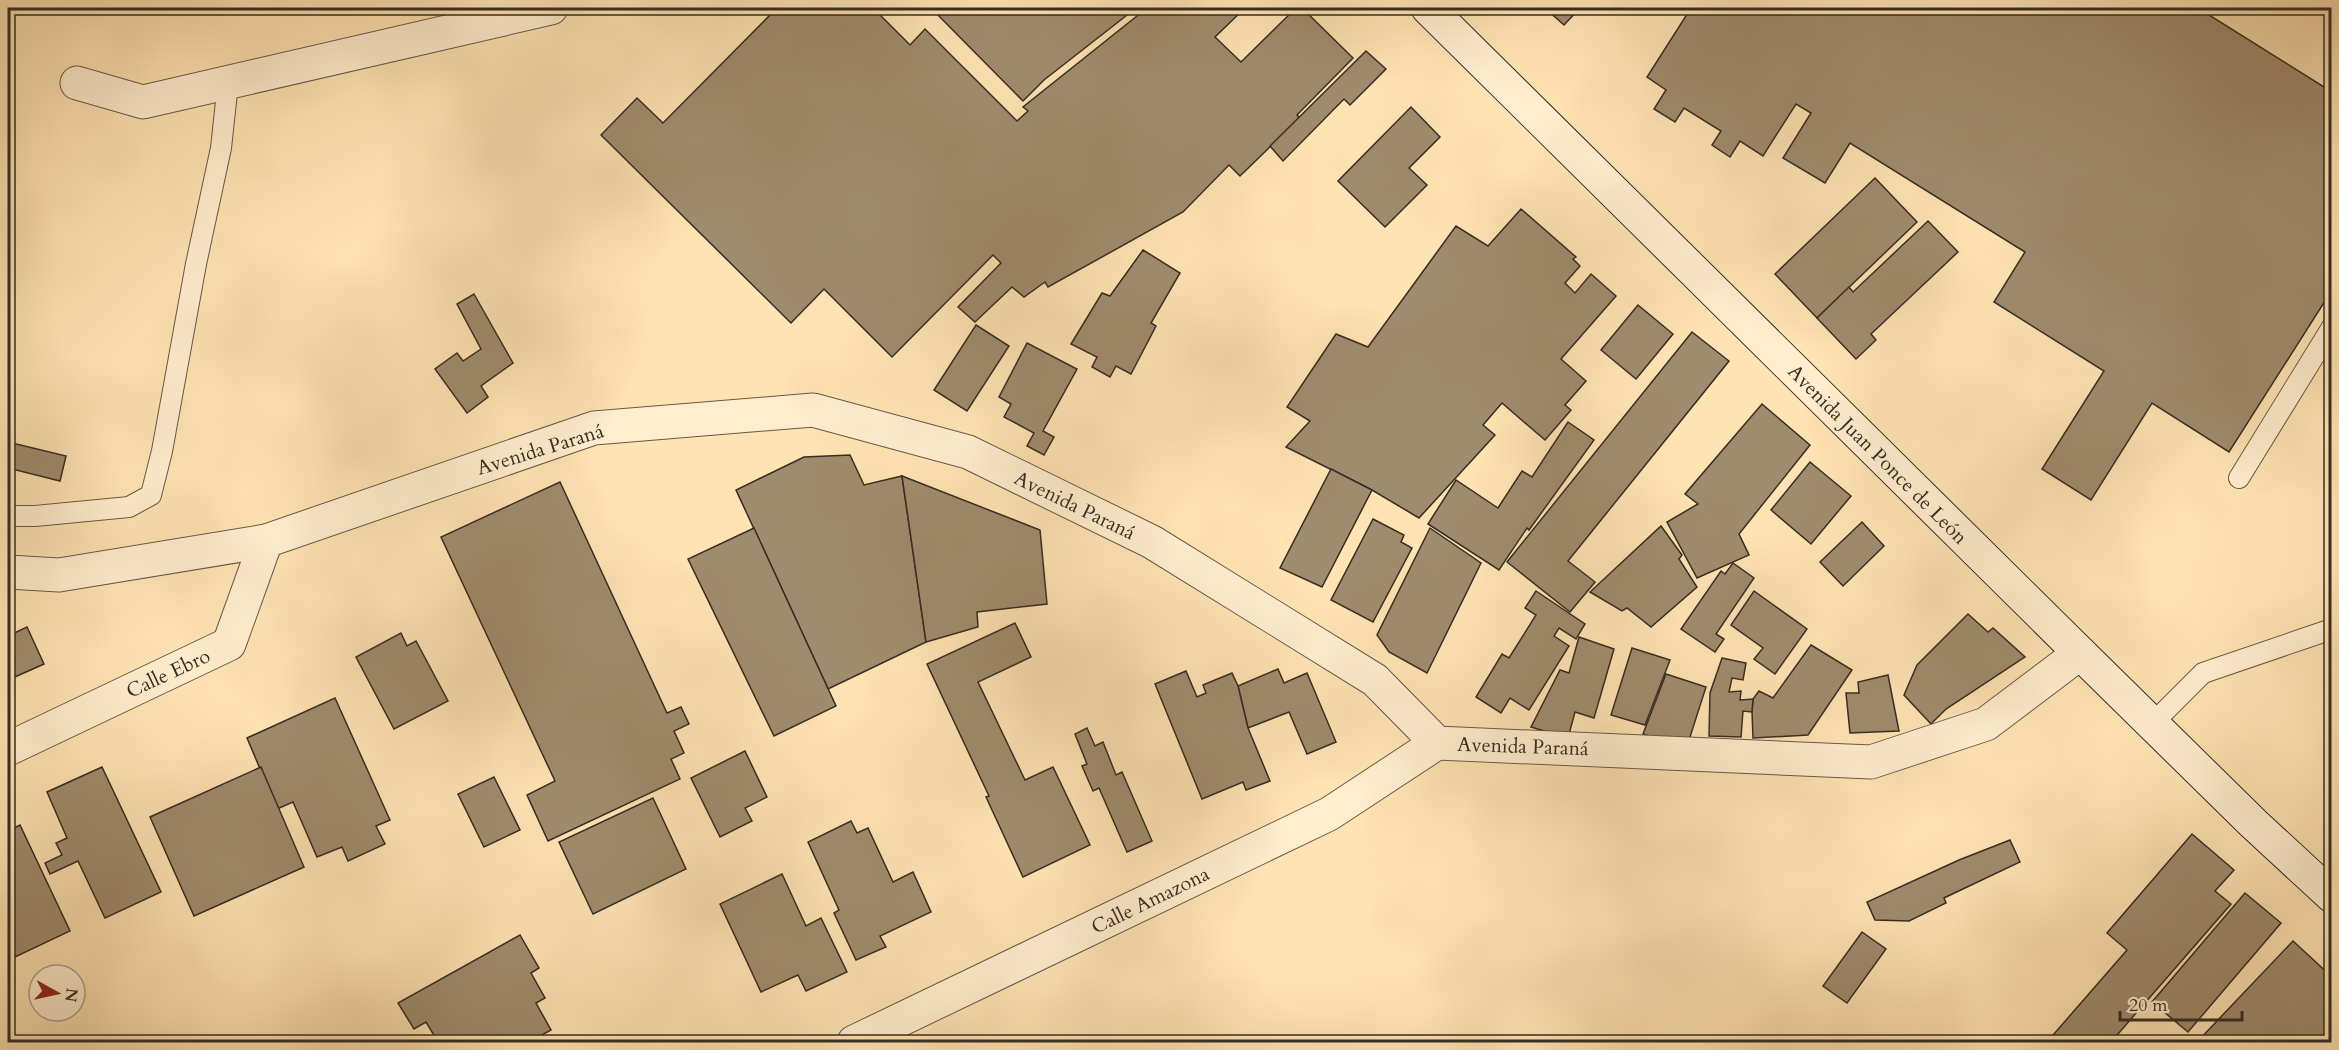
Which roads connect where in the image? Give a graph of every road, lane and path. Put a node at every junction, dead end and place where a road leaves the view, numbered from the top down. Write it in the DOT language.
graph roads {
  1 [pos="551,8"];
  2 [pos="1428,8"];
  3 [pos="77,83"];
  4 [pos="228,83"];
  5 [pos="2331,327"];
  6 [pos="2239,478"];
  7 [pos="8,516"];
  8 [pos="266,541"];
  9 [pos="8,572"];
  10 [pos="2331,629"];
  11 [pos="2080,653"];
  12 [pos="2152,724"];
  13 [pos="1437,743"];
  14 [pos="8,749"];
  15 [pos="2331,896"];
  16 [pos="854,1042"];
  1 -- 4 [label="street"];
  2 -- 11 [label="street, Avenida Juan Ponce de León"];
  3 -- 4 [label="street"];
  4 -- 7 [label="lane"];
  5 -- 6 [label="lane"];
  8 -- 9 [label="street, Avenida Paraná"];
  8 -- 13 [label="street, Avenida Paraná"];
  8 -- 14 [label="street, Calle Ebro"];
  10 -- 12 [label="lane"];
  11 -- 12 [label="street, Avenida Juan Ponce de León"];
  11 -- 13 [label="street, Avenida Paraná"];
  12 -- 15 [label="street, Avenida Juan Ponce de León"];
  13 -- 16 [label="street, Calle Amazona"];
}
